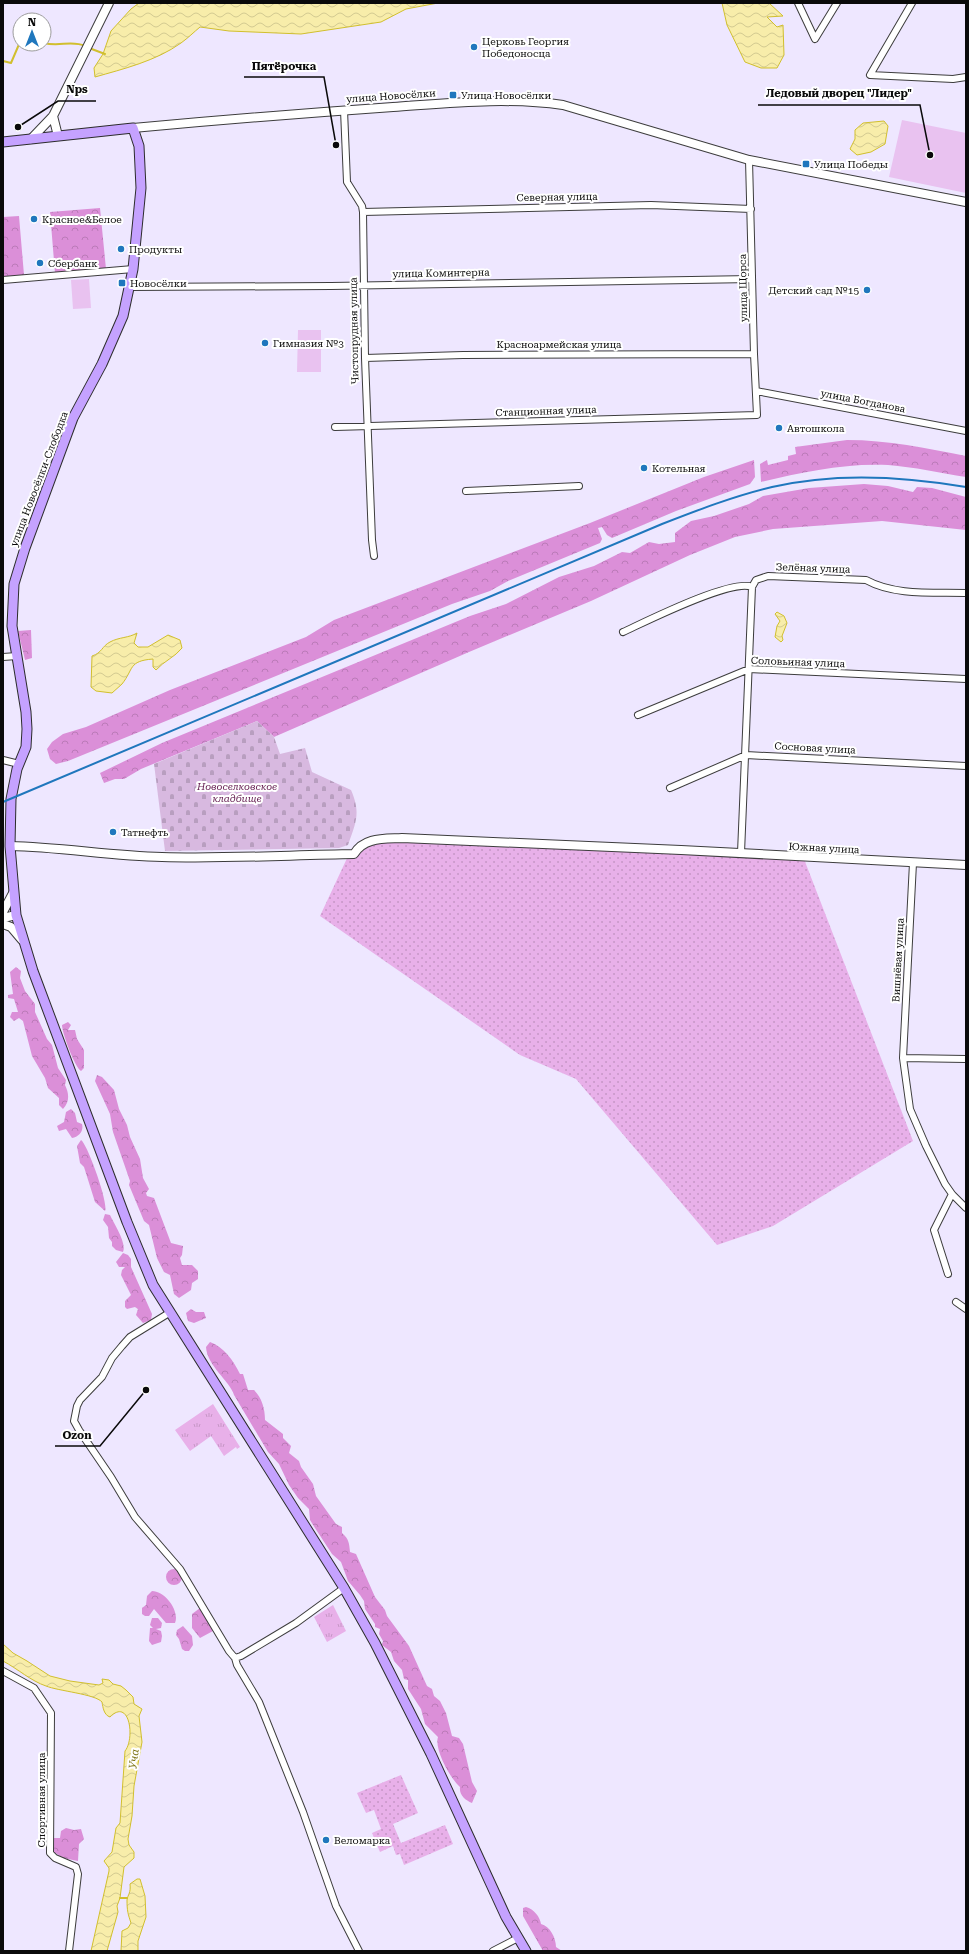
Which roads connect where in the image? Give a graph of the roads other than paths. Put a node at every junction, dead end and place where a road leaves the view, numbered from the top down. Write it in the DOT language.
graph roads {
  1 [pos="109,3"];
  2 [pos="798,3"];
  3 [pos="837,3"];
  4 [pos="912,3"];
  5 [pos="966,77"];
  6 [pos="344,110"];
  7 [pos="53,116"];
  8 [pos="133,128"];
  9 [pos="58,136"];
  10 [pos="31,139"];
  11 [pos="3,142"];
  12 [pos="749,160"];
  13 [pos="966,202"];
  14 [pos="751,209"];
  15 [pos="363,212"];
  16 [pos="133,269"];
  17 [pos="752,278"];
  18 [pos="3,280"];
  19 [pos="363,285"];
  20 [pos="130,287"];
  21 [pos="754,354"];
  22 [pos="365,358"];
  23 [pos="756,391"];
  24 [pos="758,415"];
  25 [pos="335,427"];
  26 [pos="367,427"];
  27 [pos="966,431"];
  28 [pos="579,486"];
  29 [pos="466,491"];
  30 [pos="374,556"];
  31 [pos="752,587"];
  32 [pos="966,593"];
  33 [pos="622,632"];
  34 [pos="17,656"];
  35 [pos="3,657"];
  36 [pos="750,669"];
  37 [pos="966,679"];
  38 [pos="638,715"];
  39 [pos="746,755"];
  40 [pos="3,760"];
  41 [pos="19,764"];
  42 [pos="966,766"];
  43 [pos="670,788"];
  44 [pos="10,846"];
  45 [pos="742,853"];
  46 [pos="912,862"];
  47 [pos="966,865"];
  48 [pos="13,893"];
  49 [pos="3,912"];
  50 [pos="16,915"];
  51 [pos="3,918"];
  52 [pos="3,924"];
  53 [pos="22,940"];
  54 [pos="903,1058"];
  55 [pos="966,1059"];
  56 [pos="952,1194"];
  57 [pos="966,1208"];
  58 [pos="948,1274"];
  59 [pos="956,1302"];
  60 [pos="966,1309"];
  61 [pos="169,1313"];
  62 [pos="344,1588"];
  63 [pos="235,1658"];
  64 [pos="3,1671"];
  65 [pos="518,1938"];
  66 [pos="69,1951"];
  67 [pos="359,1951"];
  68 [pos="493,1951"];
  69 [pos="526,1951"];
  1 -- 7 [label="street"];
  2 -- 3 [label="street"];
  4 -- 5 [label="street"];
  6 -- 8 [label="street, улица Новосёлки"];
  6 -- 12 [label="street, улица Новосёлки"];
  6 -- 15 [label="street, Чистопрудная улица"];
  7 -- 9 [label="street"];
  7 -- 10 [label="street"];
  8 -- 9 [label="main road, улица Новосёлки"];
  8 -- 16 [label="main road, улица Новосёлки-Слободка"];
  9 -- 10 [label="main road, улица Новосёлки"];
  10 -- 11 [label="main road, улица Новосёлки"];
  12 -- 13 [label="street"];
  12 -- 14 [label="street, улица Щорса"];
  14 -- 15 [label="street, Северная улица"];
  14 -- 17 [label="street, улица Щорса"];
  15 -- 19 [label="street, Чистопрудная улица"];
  16 -- 18 [label="street"];
  16 -- 20 [label="main road, улица Новосёлки-Слободка"];
  17 -- 19 [label="street, улица Коминтерна"];
  17 -- 21 [label="street, улица Щорса"];
  19 -- 20 [label="street, улица Коминтерна"];
  19 -- 22 [label="street, Чистопрудная улица"];
  20 -- 34 [label="main road, улица Новосёлки-Слободка"];
  21 -- 22 [label="street, Красноармейская улица"];
  21 -- 23 [label="street, улица Щорса"];
  22 -- 26 [label="street, Чистопрудная улица"];
  23 -- 24 [label="street, улица Щорса"];
  23 -- 27 [label="street, улица Богданова"];
  24 -- 26 [label="street, Станционная улица"];
  25 -- 26 [label="street, Станционная улица"];
  26 -- 30 [label="street, Чистопрудная улица"];
  28 -- 29 [label="street"];
  31 -- 32 [label="street, Зелёная улица"];
  31 -- 33 [label="street"];
  31 -- 36 [label="street"];
  34 -- 35 [label="street"];
  34 -- 41 [label="main road, улица Новосёлки-Слободка"];
  36 -- 37 [label="street, Соловьиная улица"];
  36 -- 38 [label="street, Соловьиная улица"];
  36 -- 39 [label="street"];
  39 -- 42 [label="street, Сосновая улица"];
  39 -- 43 [label="street, Сосновая улица"];
  39 -- 45 [label="street"];
  40 -- 41 [label="street"];
  41 -- 44 [label="main road, улица Новосёлки-Слободка"];
  44 -- 45 [label="street, Южная улица"];
  44 -- 48 [label="main road, улица Новосёлки-Слободка"];
  45 -- 46 [label="street, Южная улица"];
  46 -- 47 [label="street, Южная улица"];
  46 -- 54 [label="street, Вишнёвая улица"];
  48 -- 49 [label="street"];
  48 -- 50 [label="main road, улица Новосёлки-Слободка"];
  50 -- 51 [label="street"];
  50 -- 53 [label="main road, улица Новосёлки-Слободка"];
  52 -- 53 [label="street"];
  53 -- 61 [label="main road, улица Новосёлки-Слободка"];
  54 -- 55 [label="street"];
  54 -- 56 [label="street, Вишнёвая улица"];
  56 -- 57 [label="street, Вишнёвая улица"];
  56 -- 58 [label="street"];
  59 -- 60 [label="street"];
  61 -- 62 [label="main road, улица Новосёлки-Слободка"];
  61 -- 63 [label="street"];
  62 -- 63 [label="street"];
  62 -- 65 [label="main road, улица Новосёлки-Слободка"];
  63 -- 67 [label="street"];
  64 -- 66 [label="street, Спортивная улица"];
  65 -- 68 [label="street"];
  65 -- 69 [label="main road, улица Новосёлки-Слободка"];
}
